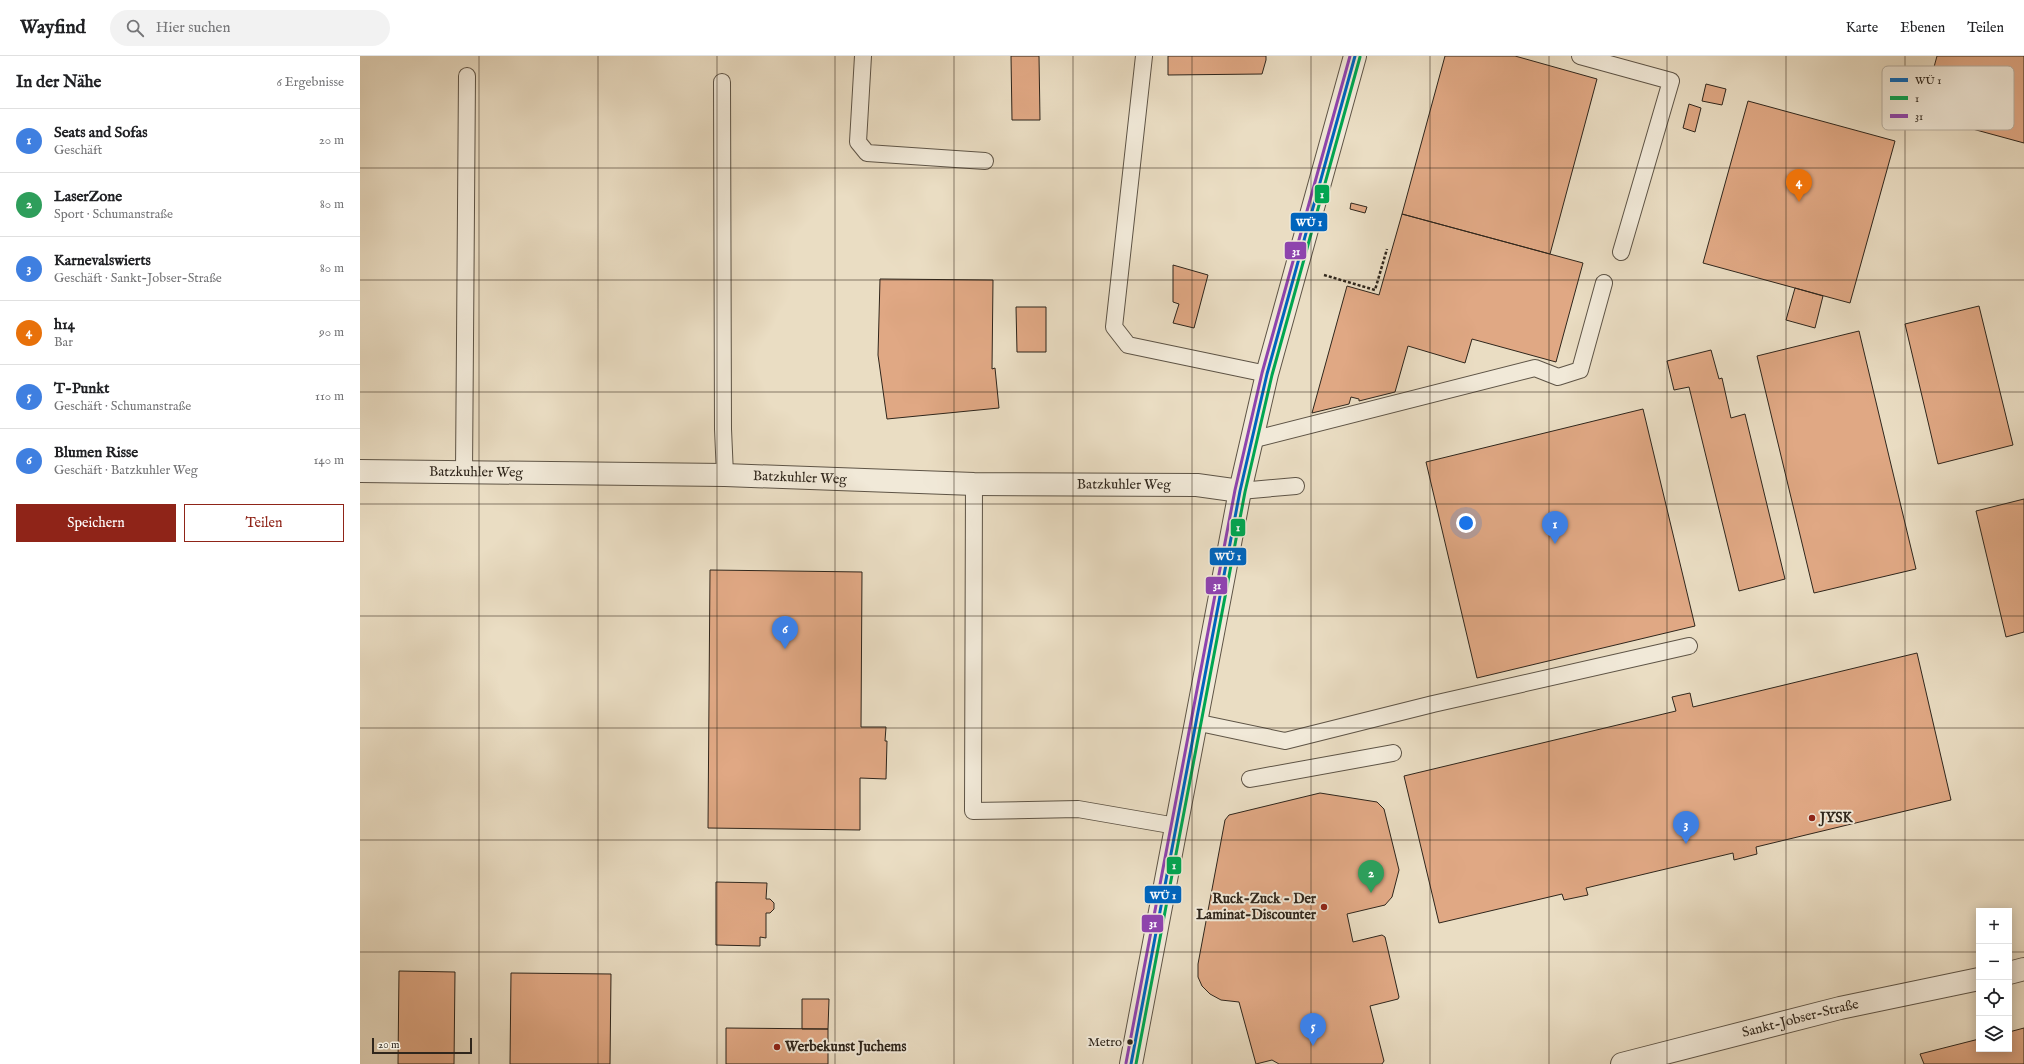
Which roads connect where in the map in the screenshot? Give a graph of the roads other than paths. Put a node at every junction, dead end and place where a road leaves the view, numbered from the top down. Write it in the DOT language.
graph roads {
  1 [pos="863,56"];
  2 [pos="1144,56"];
  3 [pos="1355,56"];
  4 [pos="1580,56"];
  5 [pos="467,76"];
  6 [pos="722,82"];
  7 [pos="985,161"];
  8 [pos="1621,252"];
  9 [pos="1604,283"];
  10 [pos="1268,374"];
  11 [pos="1251,440"];
  12 [pos="360,471"];
  13 [pos="464,472"];
  14 [pos="725,475"];
  15 [pos="974,484"];
  16 [pos="1296,486"];
  17 [pos="1240,491"];
  18 [pos="1689,646"];
  19 [pos="1195,722"];
  20 [pos="1393,752"];
  21 [pos="1250,779"];
  22 [pos="1176,826"];
  23 [pos="2024,969"];
  24 [pos="2012,972"];
  25 [pos="1976,980"];
  26 [pos="1131,1064"];
  27 [pos="1622,1064"];
  1 -- 7 [label="lane"];
  2 -- 10 [label="lane"];
  3 -- 10 [label="street"];
  4 -- 8 [label="lane"];
  5 -- 13 [label="lane"];
  6 -- 14 [label="lane"];
  9 -- 11 [label="lane"];
  10 -- 11 [label="street"];
  11 -- 17 [label="street"];
  12 -- 13 [label="street, Batzkuhler Weg"];
  13 -- 14 [label="street, Batzkuhler Weg"];
  14 -- 15 [label="street, Batzkuhler Weg"];
  15 -- 17 [label="street, Batzkuhler Weg"];
  15 -- 22 [label="lane"];
  16 -- 17 [label="lane"];
  17 -- 19 [label="street"];
  18 -- 19 [label="lane"];
  19 -- 22 [label="street"];
  20 -- 21 [label="lane"];
  22 -- 26 [label="street"];
  23 -- 24 [label="street"];
  25 -- 27 [label="street, Sankt-Jobser-Straße"];
}
